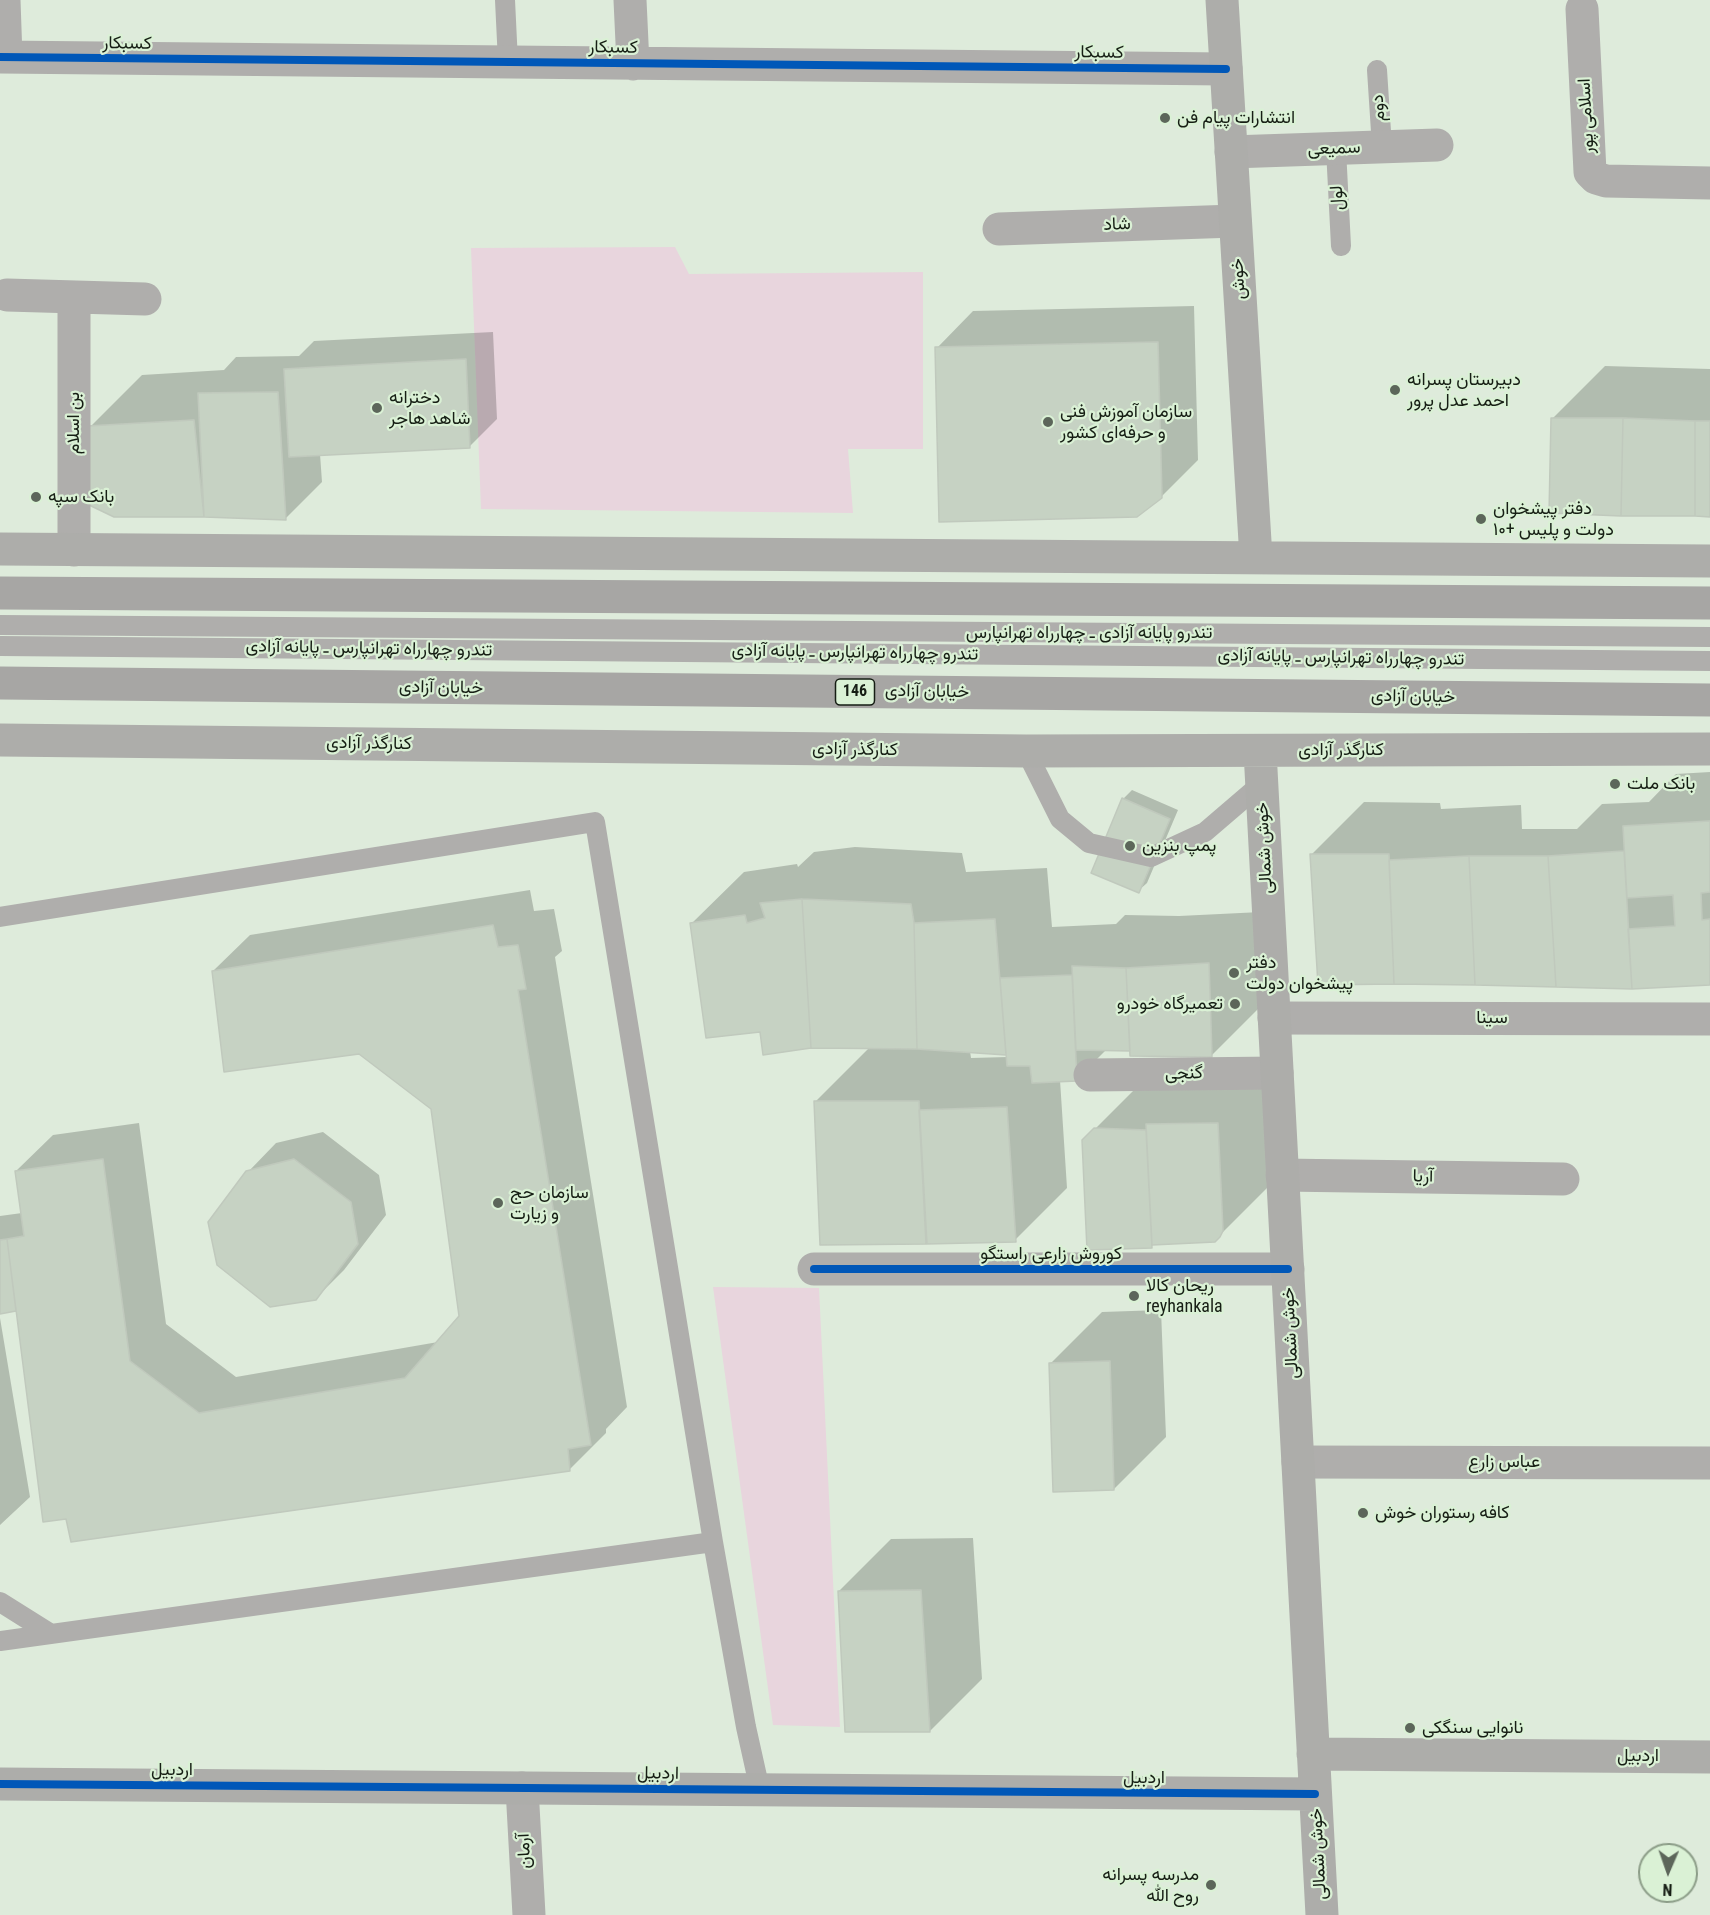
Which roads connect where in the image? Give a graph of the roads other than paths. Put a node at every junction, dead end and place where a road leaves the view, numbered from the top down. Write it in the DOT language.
graph roads {
  1 [pos="4,0"];
  2 [pos="505,0"];
  3 [pos="630,0"];
  4 [pos="1222,0"];
  5 [pos="1582,9"];
  6 [pos="3,57"];
  7 [pos="508,62"];
  8 [pos="633,64"];
  9 [pos="1226,69"];
  10 [pos="1377,70"];
  11 [pos="1437,145"];
  12 [pos="1382,147"];
  13 [pos="1336,149"];
  14 [pos="1231,152"];
  15 [pos="1710,183"];
  16 [pos="1235,221"];
  17 [pos="999,230"];
  18 [pos="1341,246"];
  19 [pos="7,295"];
  20 [pos="74,297"];
  21 [pos="146,299"];
  22 [pos="0,549"];
  23 [pos="74,550"];
  24 [pos="1256,558"];
  25 [pos="1710,561"];
  26 [pos="0,593"];
  27 [pos="1710,603"];
  28 [pos="0,625"];
  29 [pos="1710,637"];
  30 [pos="0,646"];
  31 [pos="1710,661"];
  32 [pos="0,683"];
  33 [pos="1710,700"];
  34 [pos="0,740"];
  35 [pos="1710,749"];
  36 [pos="1026,751"];
  37 [pos="1260,751"];
  38 [pos="1261,784"];
  39 [pos="0,917"];
  40 [pos="1274,1018"];
  41 [pos="1710,1019"];
  42 [pos="1277,1073"];
  43 [pos="1090,1075"];
  44 [pos="1282,1175"];
  45 [pos="1563,1179"];
  46 [pos="814,1269"];
  47 [pos="1288,1269"];
  48 [pos="1298,1462"];
  49 [pos="1710,1463"];
  50 [pos="713,1542"];
  51 [pos="0,1602"];
  52 [pos="51,1634"];
  53 [pos="0,1641"];
  54 [pos="1710,1757"];
  55 [pos="1314,1772"];
  56 [pos="0,1784"];
  57 [pos="522,1788"];
  58 [pos="760,1790"];
  59 [pos="529,1915"];
  60 [pos="1322,1915"];
  1 -- 6 [label="street"];
  2 -- 7 [label="lane"];
  3 -- 8 [label="street"];
  4 -- 9 [label="main road, خوش"];
  5 -- 15 [label="street, اسلامی پور"];
  6 -- 7 [label="street, کسبکار"];
  7 -- 8 [label="street, کسبکار"];
  8 -- 9 [label="street, کسبکار"];
  9 -- 14 [label="main road, خوش"];
  10 -- 12 [label="lane, دوم"];
  11 -- 12 [label="street, سمیعی"];
  12 -- 13 [label="street, سمیعی"];
  13 -- 14 [label="street, سمیعی"];
  13 -- 18 [label="lane, لول"];
  14 -- 16 [label="main road, خوش"];
  16 -- 17 [label="street, شاد"];
  16 -- 24 [label="main road, خوش"];
  19 -- 20 [label="street"];
  20 -- 21 [label="street"];
  20 -- 23 [label="street, بن اسلام"];
  22 -- 23 [label="main road"];
  23 -- 24 [label="main road"];
  24 -- 25 [label="main road"];
  26 -- 27 [label="main road"];
  28 -- 29 [label="lane, تندرو پایانه آزادی ـ چهارراه تهرانپارس"];
  30 -- 31 [label="lane, تندرو چهارراه تهرانپارس ـ پایانه آزادی"];
  32 -- 33 [label="main road, خیابان آزادی / 146"];
  34 -- 36 [label="main road, کنارگذر آزادی"];
  35 -- 37 [label="main road, کنارگذر آزادی"];
  36 -- 37 [label="main road, کنارگذر آزادی"];
  36 -- 38 [label="lane"];
  37 -- 38 [label="main road, خوش شمالی"];
  38 -- 40 [label="main road, خوش شمالی"];
  39 -- 50 [label="lane"];
  40 -- 41 [label="street, سینا"];
  40 -- 42 [label="main road, خوش شمالی"];
  42 -- 43 [label="street, گنجی"];
  42 -- 44 [label="main road, خوش شمالی"];
  44 -- 45 [label="street, آریا"];
  44 -- 47 [label="main road, خوش شمالی"];
  46 -- 47 [label="street, کوروش زارعی راستگو"];
  47 -- 48 [label="main road, خوش شمالی"];
  48 -- 49 [label="street, عباس زارع"];
  48 -- 55 [label="main road, خوش شمالی"];
  50 -- 52 [label="lane"];
  50 -- 58 [label="lane"];
  51 -- 52 [label="lane"];
  52 -- 53 [label="lane"];
  54 -- 55 [label="main road, اردبیل"];
  55 -- 58 [label="main road, اردبیل"];
  55 -- 60 [label="main road, خوش شمالی"];
  56 -- 57 [label="main road, اردبیل"];
  57 -- 58 [label="main road, اردبیل"];
  57 -- 59 [label="street, آرمان"];
}
